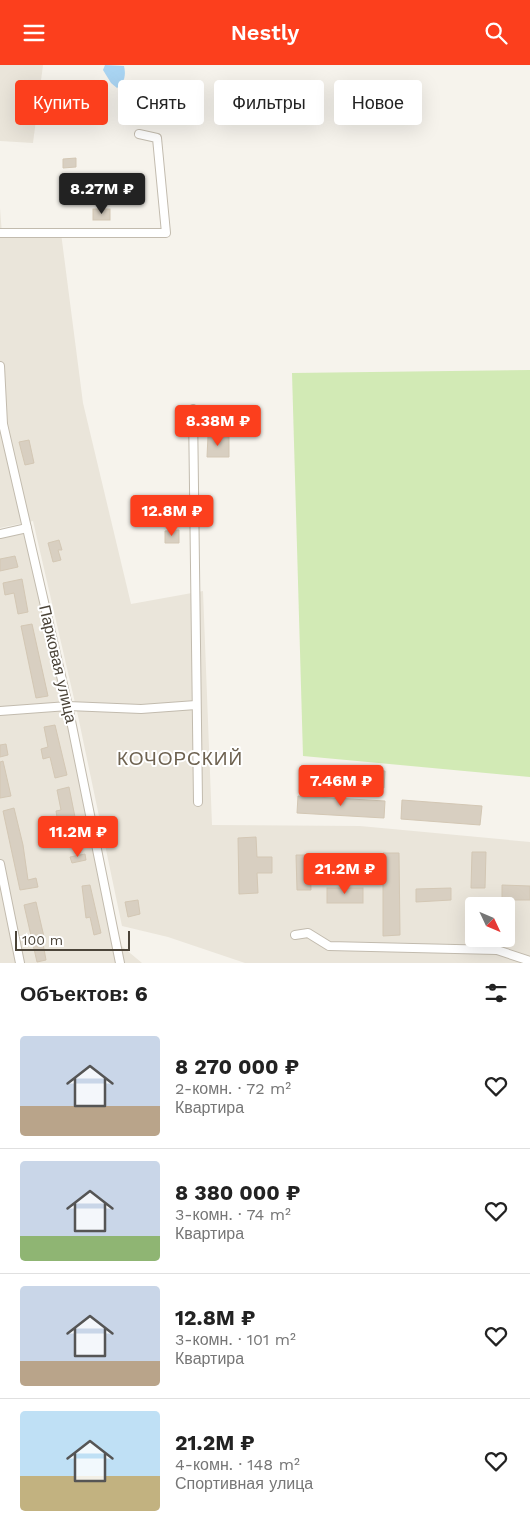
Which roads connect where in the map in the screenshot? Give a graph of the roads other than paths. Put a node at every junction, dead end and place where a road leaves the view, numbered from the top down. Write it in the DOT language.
graph roads {
  1 [pos="139,134"];
  2 [pos="0,233"];
  3 [pos="0,366"];
  4 [pos="193,409"];
  5 [pos="27,528"];
  6 [pos="0,534"];
  7 [pos="196,705"];
  8 [pos="68,706"];
  9 [pos="0,711"];
  10 [pos="198,803"];
  11 [pos="0,864"];
  12 [pos="295,935"];
  13 [pos="530,961"];
  14 [pos="20,963"];
  15 [pos="120,963"];
  1 -- 2 [label="street"];
  3 -- 5 [label="street, Парковая улица"];
  4 -- 7 [label="street"];
  5 -- 6 [label="street"];
  5 -- 8 [label="street, Парковая улица"];
  7 -- 8 [label="street"];
  7 -- 10 [label="street"];
  8 -- 9 [label="street"];
  8 -- 15 [label="street, Парковая улица"];
  11 -- 14 [label="street"];
  12 -- 13 [label="street"];
}
